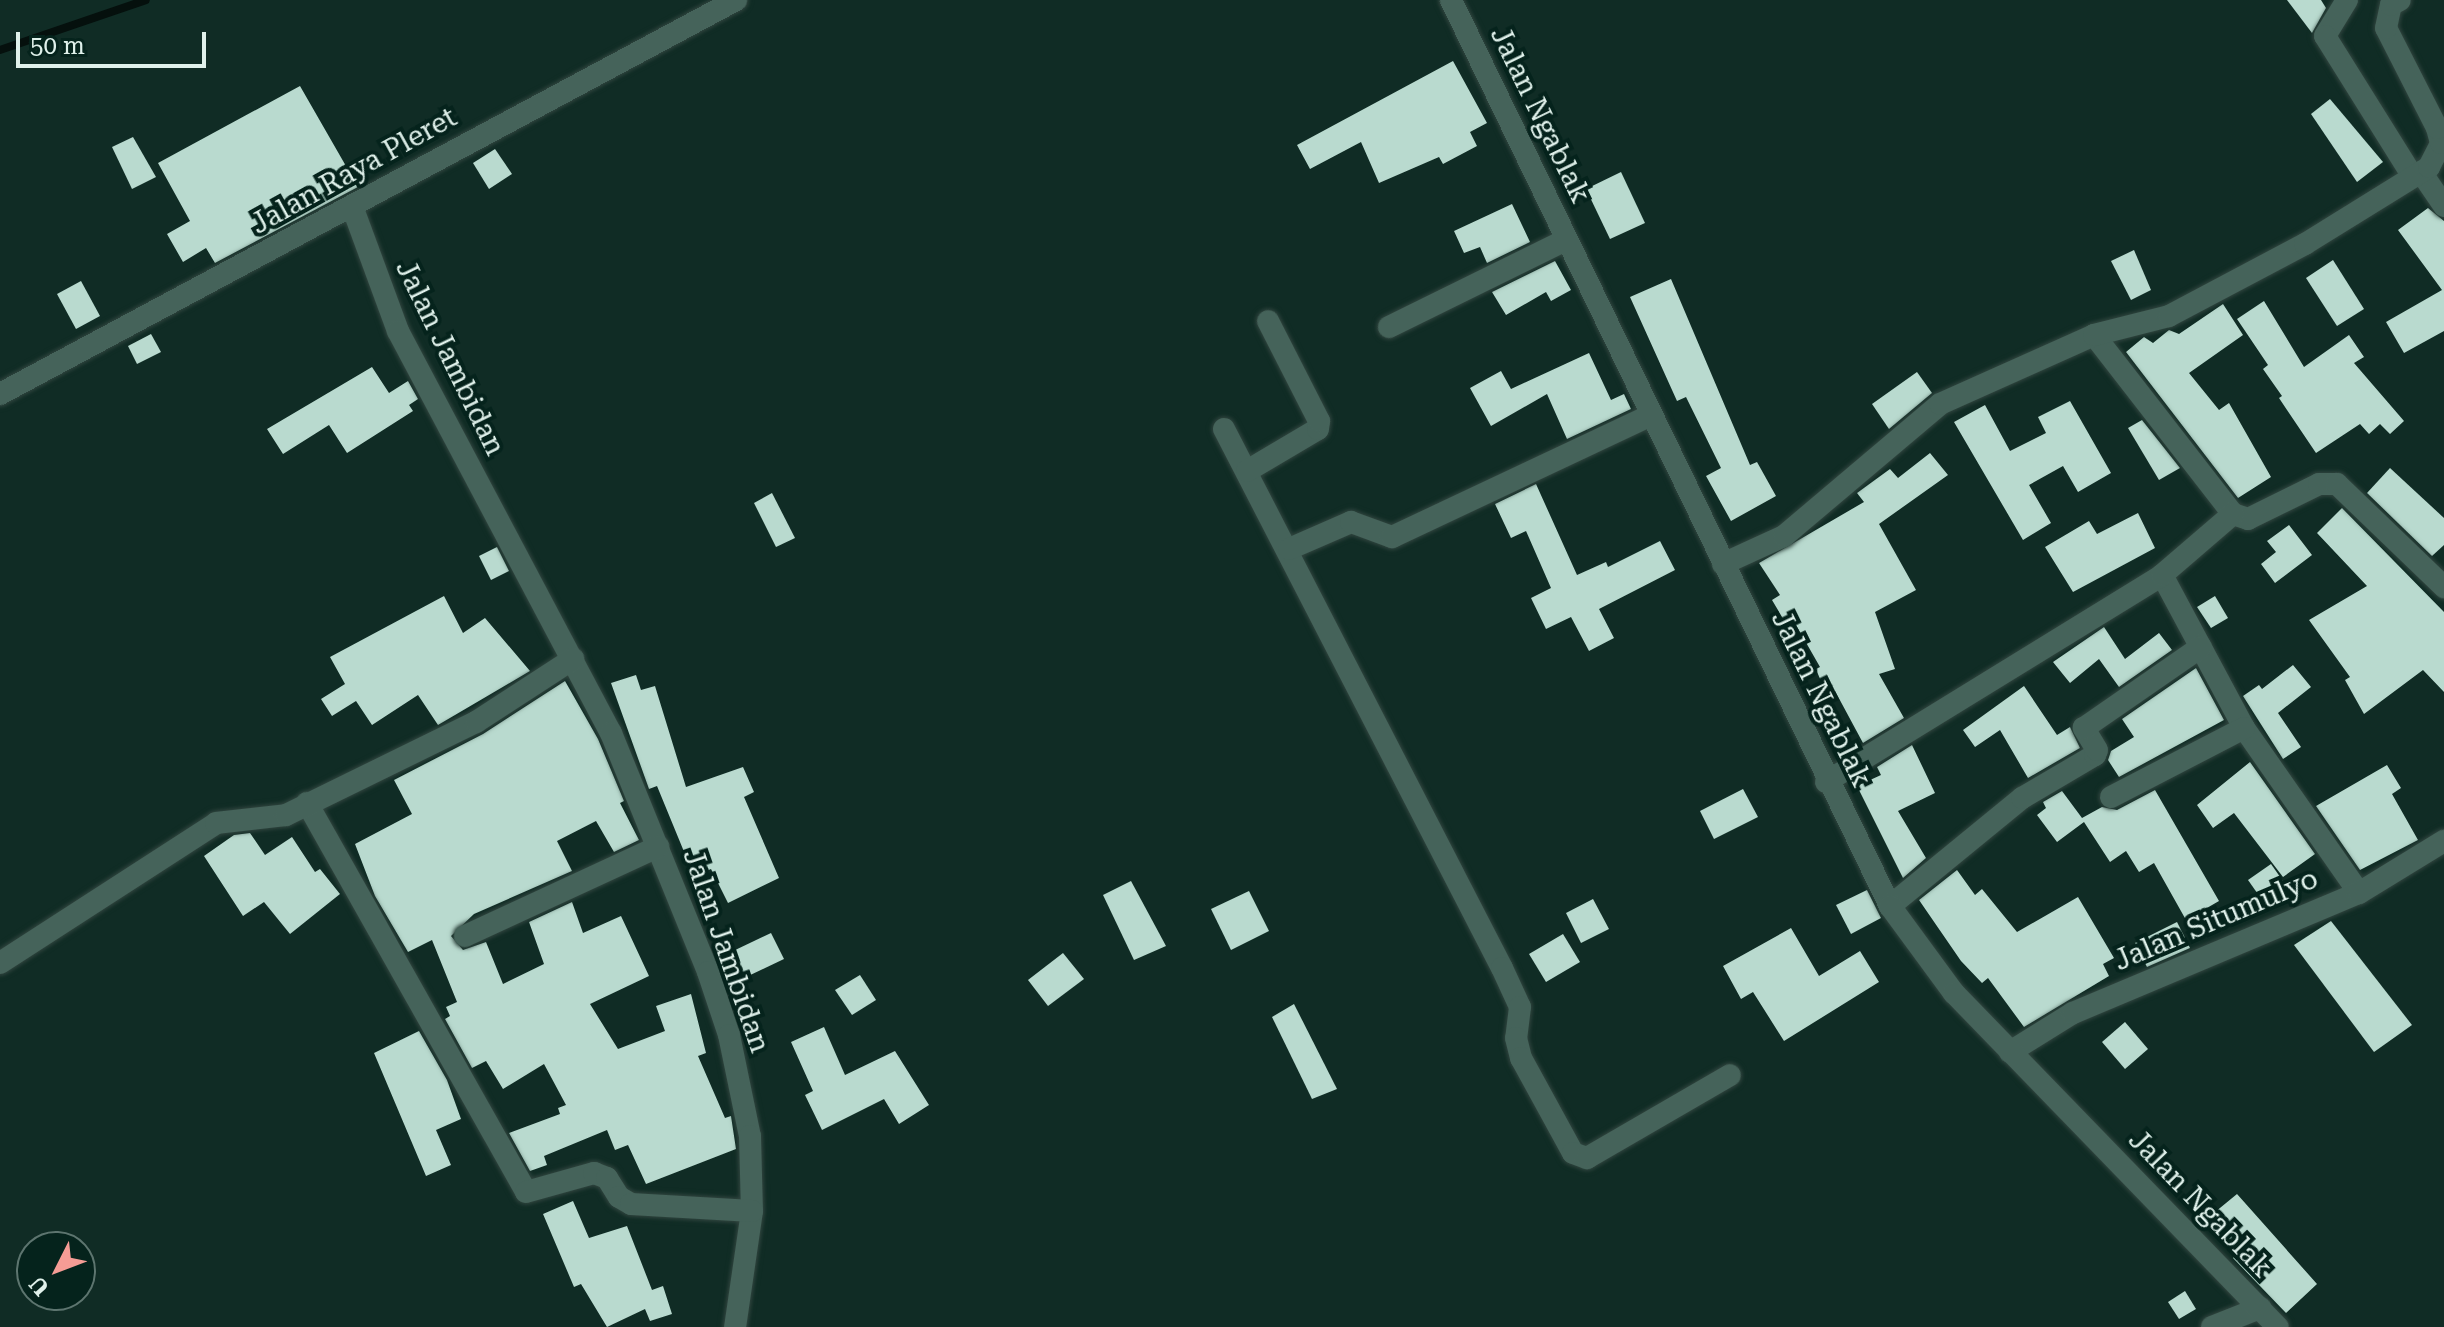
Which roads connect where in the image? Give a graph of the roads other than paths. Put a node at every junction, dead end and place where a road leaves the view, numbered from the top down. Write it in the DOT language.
graph roads {
  1 [pos="736,0"];
  2 [pos="1451,0"];
  3 [pos="2347,0"];
  4 [pos="2393,2"];
  5 [pos="2417,174"];
  6 [pos="352,206"];
  7 [pos="2444,206"];
  8 [pos="1566,240"];
  9 [pos="1268,321"];
  10 [pos="1389,327"];
  11 [pos="2094,335"];
  12 [pos="0,394"];
  13 [pos="1651,415"];
  14 [pos="1224,429"];
  15 [pos="1247,471"];
  16 [pos="2233,514"];
  17 [pos="1289,549"];
  18 [pos="1723,564"];
  19 [pos="2162,575"];
  20 [pos="2444,587"];
  21 [pos="2201,647"];
  22 [pos="573,659"];
  23 [pos="2244,728"];
  24 [pos="1826,782"];
  25 [pos="2111,797"];
  26 [pos="307,803"];
  27 [pos="2444,841"];
  28 [pos="658,847"];
  29 [pos="2359,893"];
  30 [pos="1890,906"];
  31 [pos="465,936"];
  32 [pos="0,963"];
  33 [pos="2010,1052"];
  34 [pos="1730,1075"];
  35 [pos="752,1211"];
  36 [pos="2260,1308"];
  37 [pos="735,1327"];
  38 [pos="2212,1327"];
  39 [pos="2278,1327"];
  1 -- 6 [label="street, Jalan Raya Pleret"];
  2 -- 8 [label="street, Jalan Ngablak"];
  3 -- 5 [label="street"];
  4 -- 5 [label="street"];
  5 -- 7 [label="street"];
  5 -- 11 [label="street"];
  6 -- 12 [label="street, Jalan Raya Pleret"];
  6 -- 22 [label="street, Jalan Jambidan"];
  8 -- 10 [label="street"];
  8 -- 13 [label="street, Jalan Ngablak"];
  9 -- 15 [label="street"];
  11 -- 16 [label="street"];
  11 -- 18 [label="street"];
  13 -- 17 [label="street"];
  13 -- 18 [label="street, Jalan Ngablak"];
  14 -- 15 [label="street"];
  15 -- 17 [label="street"];
  16 -- 19 [label="street"];
  16 -- 20 [label="street"];
  17 -- 34 [label="street"];
  18 -- 24 [label="street, Jalan Ngablak"];
  19 -- 21 [label="street"];
  19 -- 24 [label="street"];
  21 -- 23 [label="street"];
  21 -- 30 [label="street"];
  22 -- 26 [label="street"];
  22 -- 28 [label="street, Jalan Jambidan"];
  23 -- 25 [label="street"];
  23 -- 29 [label="street"];
  24 -- 30 [label="street, Jalan Ngablak"];
  26 -- 32 [label="street"];
  26 -- 35 [label="street"];
  27 -- 29 [label="street, Jalan Situmulyo"];
  28 -- 31 [label="street"];
  28 -- 35 [label="street, Jalan Jambidan"];
  29 -- 33 [label="street, Jalan Situmulyo"];
  30 -- 33 [label="street, Jalan Ngablak"];
  33 -- 36 [label="street, Jalan Ngablak"];
  35 -- 37 [label="street, Jalan Jambidan"];
  36 -- 38 [label="street"];
  36 -- 39 [label="street, Jalan Ngablak"];
}
